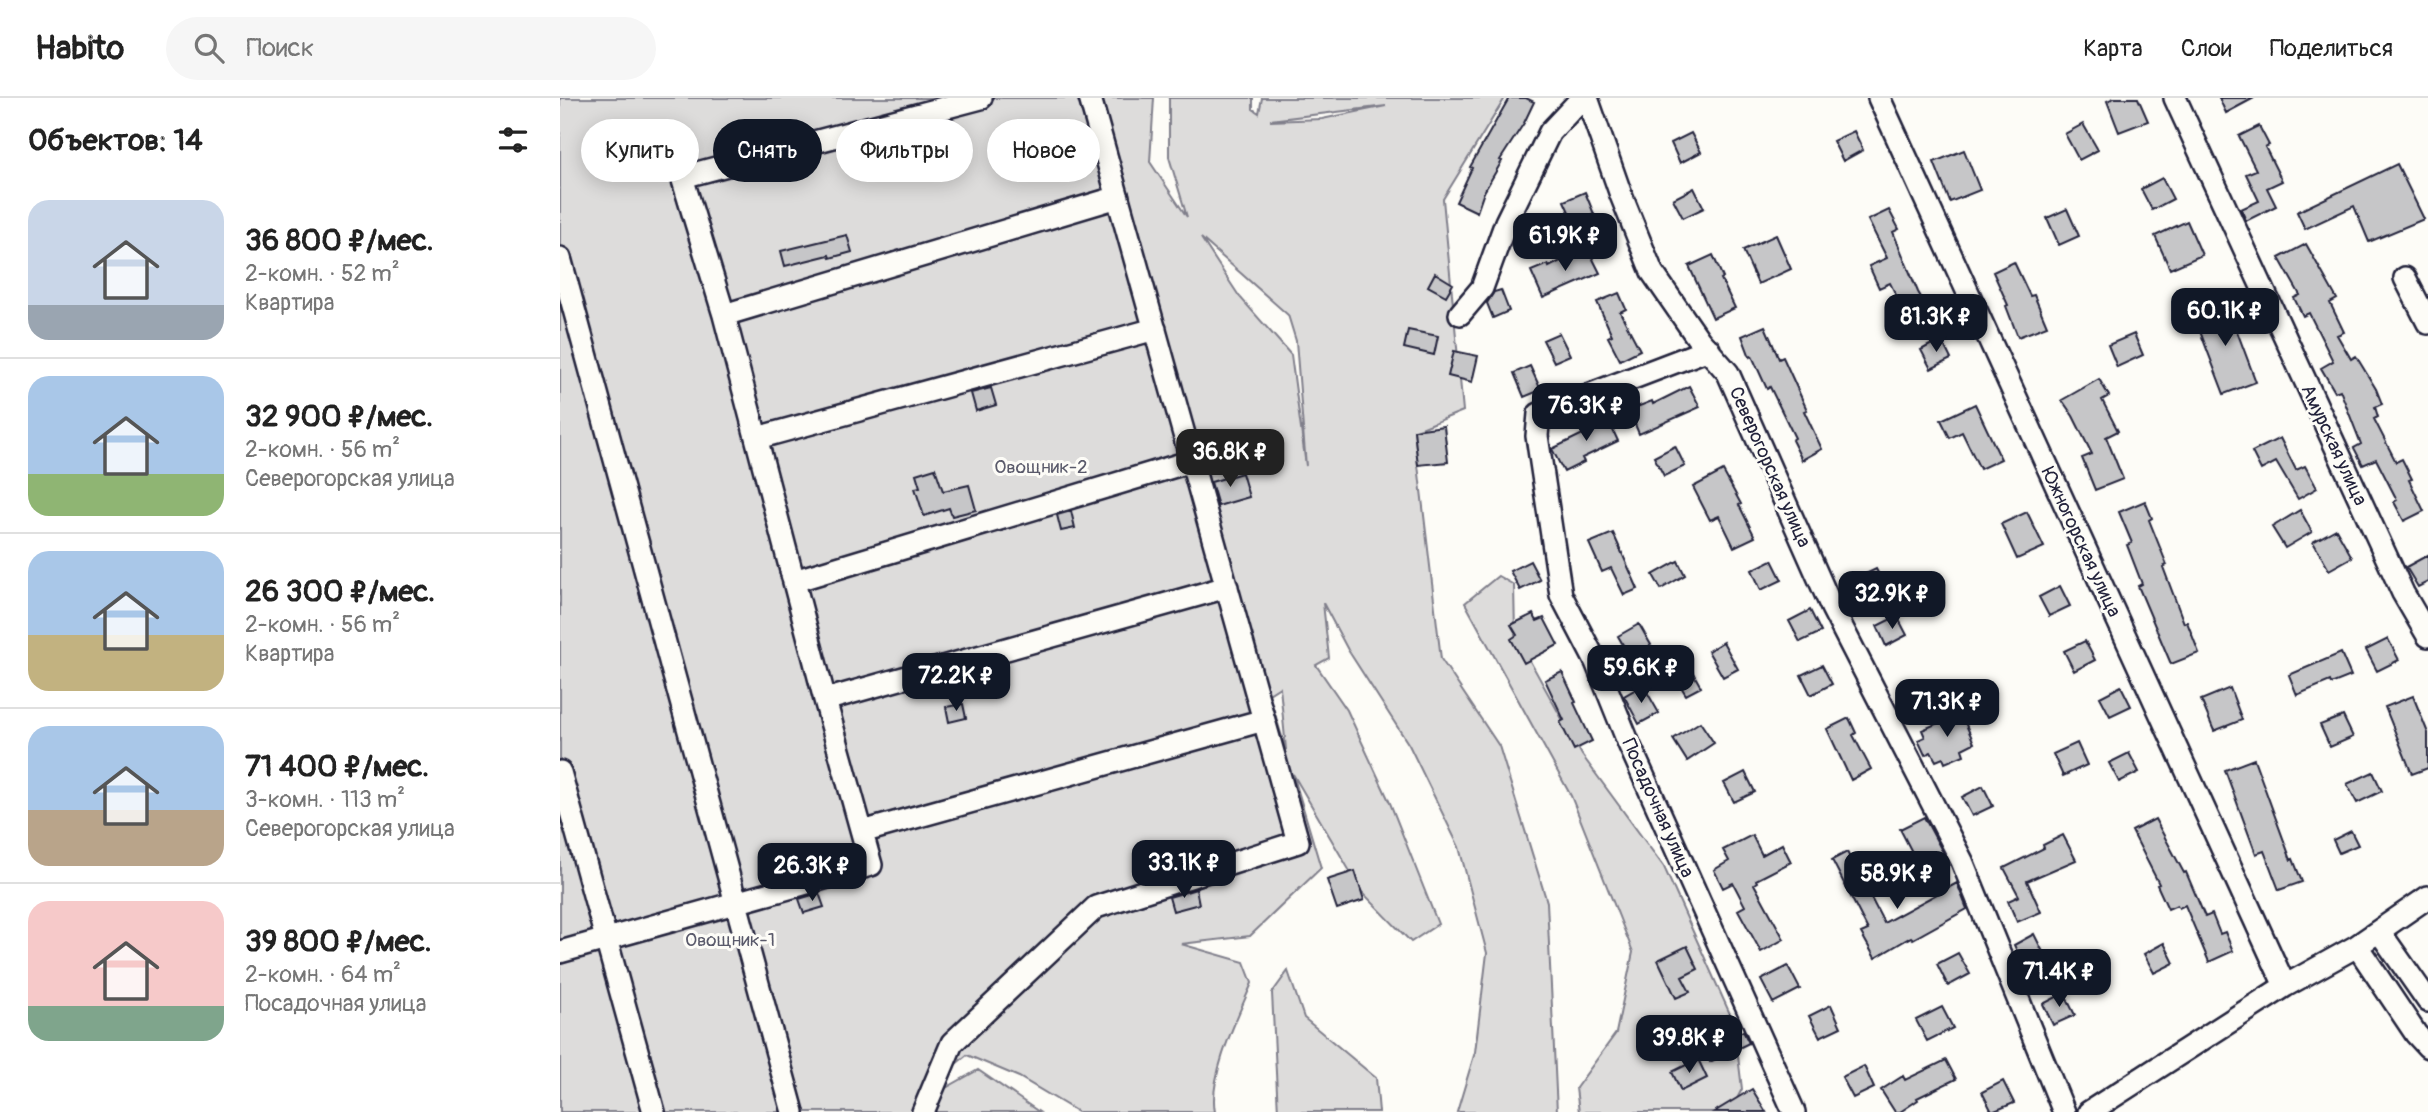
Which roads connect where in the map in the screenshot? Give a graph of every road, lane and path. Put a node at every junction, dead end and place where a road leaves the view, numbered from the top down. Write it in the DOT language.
graph roads {
  1 [pos="981,98"];
  2 [pos="1090,98"];
  3 [pos="1585,98"];
  4 [pos="1879,98"];
  5 [pos="2175,98"];
  6 [pos="1118,197"];
  7 [pos="560,258"];
  8 [pos="2405,278"];
  9 [pos="1460,314"];
  10 [pos="724,315"];
  11 [pos="2428,323"];
  12 [pos="1155,329"];
  13 [pos="1709,349"];
  14 [pos="757,438"];
  15 [pos="1192,461"];
  16 [pos="794,581"];
  17 [pos="1227,587"];
  18 [pos="2428,636"];
  19 [pos="825,700"];
  20 [pos="1264,720"];
  21 [pos="560,772"];
  22 [pos="862,832"];
  23 [pos="2428,897"];
  24 [pos="737,904"];
  25 [pos="2379,931"];
  26 [pos="606,939"];
  27 [pos="2357,946"];
  28 [pos="560,952"];
  29 [pos="2285,986"];
  30 [pos="2428,1001"];
  31 [pos="2428,1047"];
  32 [pos="654,1112"];
  33 [pos="793,1112"];
  34 [pos="923,1112"];
  35 [pos="1794,1112"];
  36 [pos="2064,1112"];
  37 [pos="2089,1112"];
  1 -- 10 [label="street"];
  2 -- 6 [label="street"];
  3 -- 9 [label="street"];
  3 -- 13 [label="street, Северогорская улица"];
  4 -- 29 [label="street, Южногорская улица"];
  5 -- 18 [label="street, Амурская улица"];
  6 -- 10 [label="street"];
  6 -- 12 [label="street"];
  7 -- 24 [label="street"];
  8 -- 11 [label="street"];
  10 -- 14 [label="street"];
  12 -- 14 [label="street"];
  12 -- 15 [label="street"];
  13 -- 35 [label="street, Посадочная улица"];
  13 -- 36 [label="street, Северогорская улица"];
  14 -- 16 [label="street"];
  15 -- 16 [label="street"];
  15 -- 17 [label="street"];
  16 -- 19 [label="street"];
  17 -- 19 [label="street"];
  17 -- 20 [label="street"];
  19 -- 22 [label="street"];
  20 -- 22 [label="street"];
  20 -- 34 [label="street"];
  21 -- 26 [label="street"];
  22 -- 24 [label="street"];
  23 -- 25 [label="street"];
  24 -- 26 [label="street"];
  24 -- 33 [label="street"];
  25 -- 27 [label="street"];
  25 -- 30 [label="street"];
  26 -- 28 [label="street"];
  26 -- 32 [label="street"];
  27 -- 29 [label="street"];
  27 -- 31 [label="street"];
  29 -- 37 [label="street"];
}
